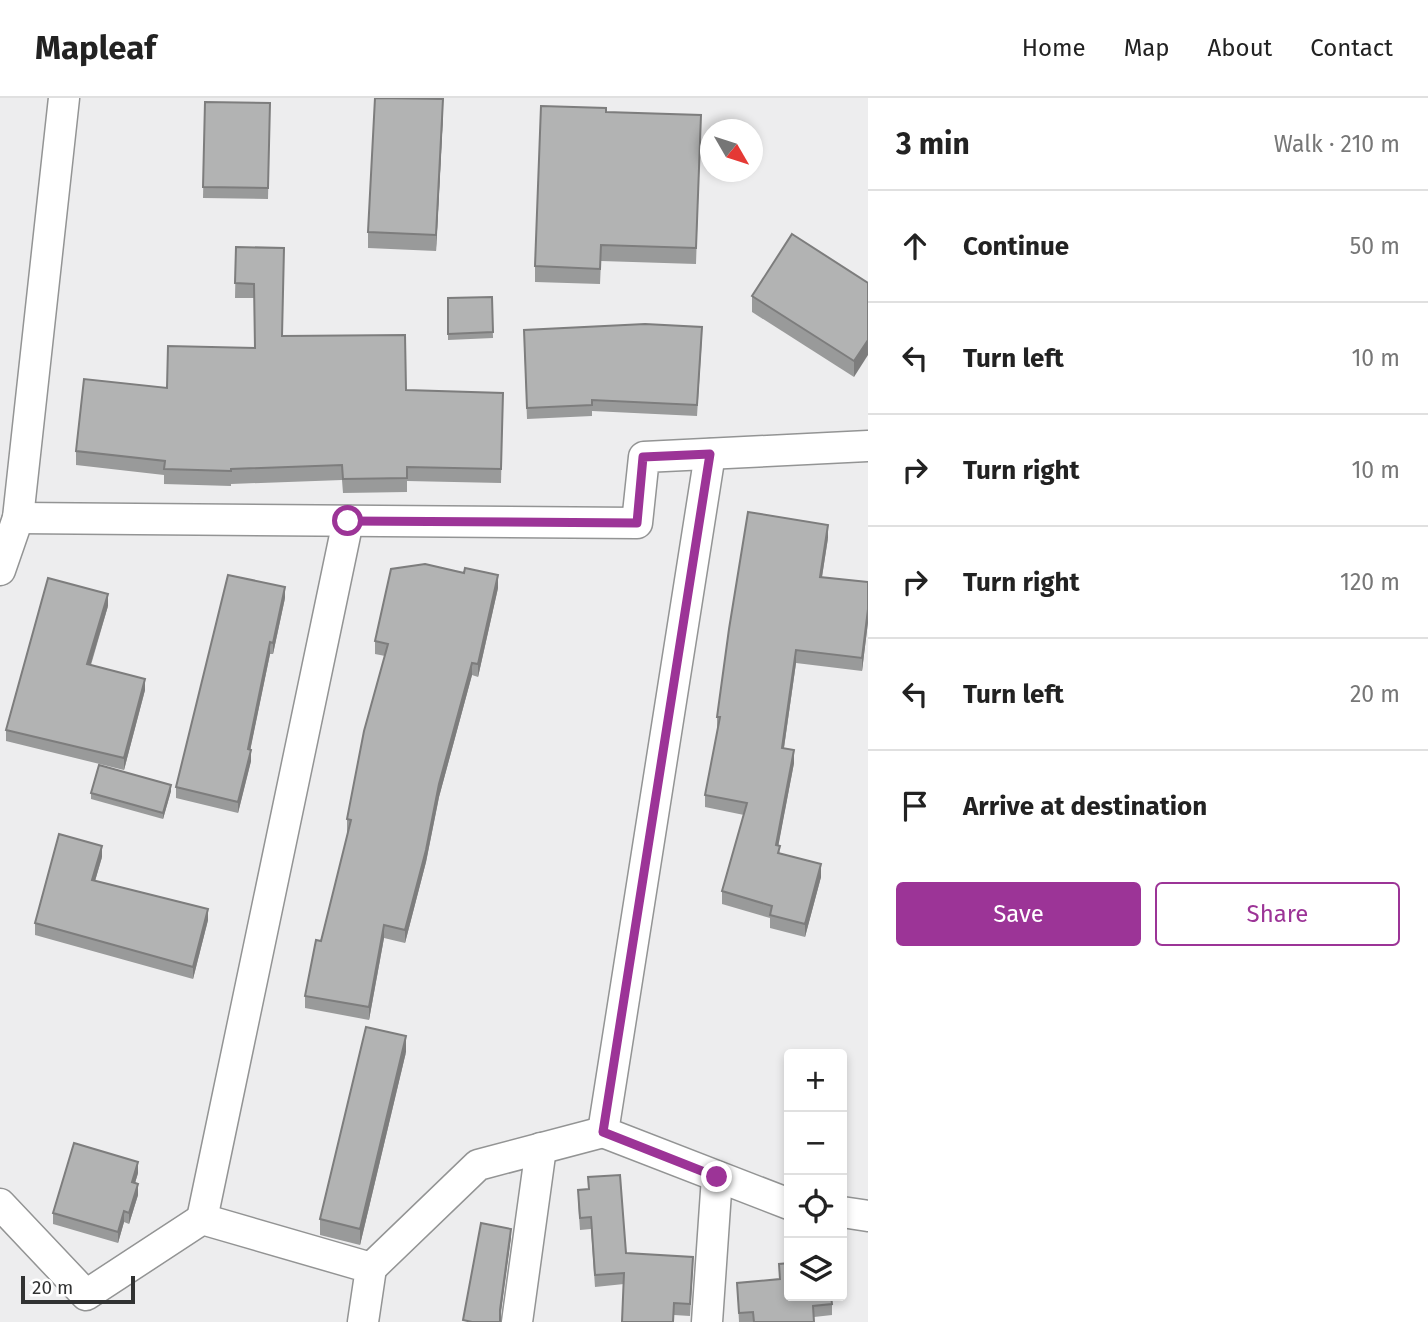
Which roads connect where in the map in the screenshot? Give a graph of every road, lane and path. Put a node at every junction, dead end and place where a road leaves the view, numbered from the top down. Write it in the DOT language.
graph roads {
  1 [pos="64,98"];
  2 [pos="868,446"];
  3 [pos="710,454"];
  4 [pos="18,518"];
  5 [pos="348,521"];
  6 [pos="0,569"];
  7 [pos="603,1132"];
  8 [pos="541,1149"];
  9 [pos="717,1177"];
  10 [pos="784,1202"];
  11 [pos="0,1204"];
  12 [pos="847,1213"];
  13 [pos="868,1216"];
  14 [pos="202,1219"];
  15 [pos="371,1268"];
  16 [pos="363,1322"];
  17 [pos="517,1322"];
  18 [pos="707,1322"];
  1 -- 4 [label="street"];
  2 -- 3 [label="street"];
  3 -- 5 [label="street"];
  3 -- 7 [label="street"];
  4 -- 5 [label="street"];
  4 -- 6 [label="street"];
  5 -- 14 [label="street"];
  7 -- 8 [label="street"];
  7 -- 9 [label="street"];
  8 -- 15 [label="street"];
  8 -- 17 [label="street"];
  9 -- 10 [label="street"];
  9 -- 18 [label="street"];
  11 -- 14 [label="street"];
  12 -- 13 [label="street"];
  14 -- 15 [label="street"];
  15 -- 16 [label="street"];
}
